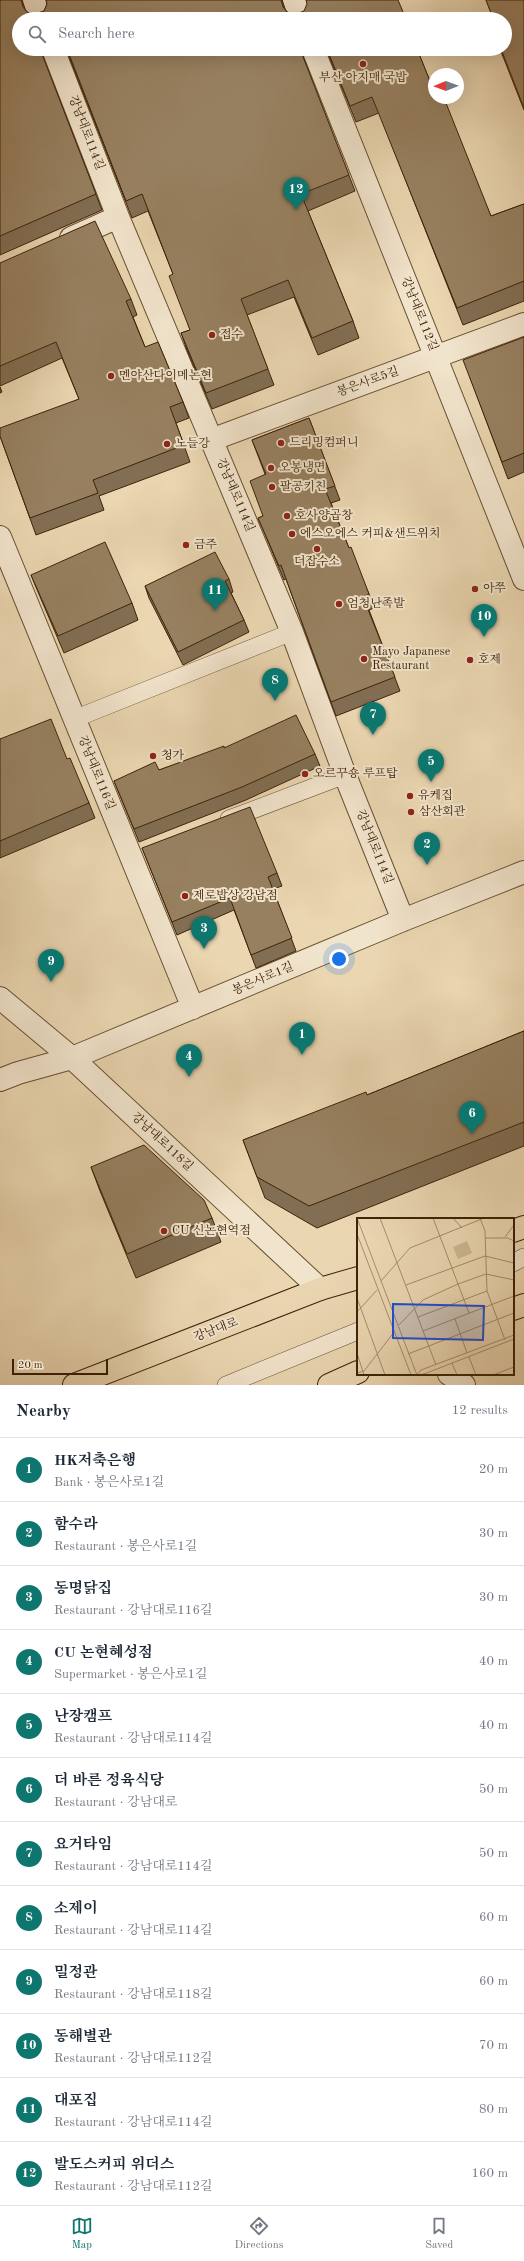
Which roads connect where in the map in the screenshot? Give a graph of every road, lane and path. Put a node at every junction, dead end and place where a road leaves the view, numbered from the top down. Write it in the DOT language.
graph roads {
  1 [pos="34,0"];
  2 [pos="294,0"];
  3 [pos="38,12"];
  4 [pos="298,12"];
  5 [pos="56,56"];
  6 [pos="316,56"];
  7 [pos="118,217"];
  8 [pos="56,245"];
  9 [pos="524,324"];
  10 [pos="436,357"];
  11 [pos="211,440"];
  12 [pos="0,537"];
  13 [pos="524,579"];
  14 [pos="292,632"];
  15 [pos="74,718"];
  16 [pos="345,775"];
  17 [pos="211,826"];
  18 [pos="524,872"];
  19 [pos="403,920"];
  20 [pos="0,998"];
  21 [pos="193,1008"];
  22 [pos="72,1058"];
  23 [pos="0,1080"];
  24 [pos="524,1227"];
  25 [pos="514,1231"];
  26 [pos="524,1257"];
  27 [pos="514,1262"];
  28 [pos="357,1278"];
  29 [pos="320,1289"];
  30 [pos="524,1305"];
  31 [pos="514,1309"];
  32 [pos="357,1331"];
  33 [pos="357,1372"];
  34 [pos="450,1375"];
  35 [pos="74,1385"];
  36 [pos="226,1385"];
  37 [pos="329,1385"];
  38 [pos="464,1385"];
  1 -- 3 [label="street"];
  2 -- 4 [label="street"];
  5 -- 7 [label="street, 강남대로114길"];
  6 -- 10 [label="street, 강남대로112길"];
  7 -- 8 [label="street"];
  7 -- 11 [label="street, 강남대로114길"];
  9 -- 10 [label="street, 봉은사로5길"];
  10 -- 11 [label="street, 봉은사로5길"];
  10 -- 13 [label="street, 강남대로112길"];
  11 -- 14 [label="street, 강남대로114길"];
  12 -- 15 [label="street, 강남대로116길"];
  14 -- 15 [label="lane"];
  14 -- 16 [label="street, 강남대로114길"];
  15 -- 21 [label="street, 강남대로116길"];
  16 -- 17 [label="lane"];
  16 -- 19 [label="street, 강남대로114길"];
  18 -- 19 [label="street, 봉은사로1길"];
  19 -- 21 [label="street, 봉은사로1길"];
  20 -- 22 [label="street, 강남대로118길"];
  21 -- 22 [label="street, 봉은사로1길"];
  22 -- 23 [label="street, 봉은사로1길"];
  22 -- 29 [label="street, 강남대로118길"];
  24 -- 25 [label="main road"];
  26 -- 27 [label="lane"];
  28 -- 29 [label="main road, 강남대로"];
  29 -- 35 [label="main road, 강남대로"];
  30 -- 31 [label="main road"];
  32 -- 36 [label="lane"];
  33 -- 37 [label="main road"];
  34 -- 38 [label="street"];
}
